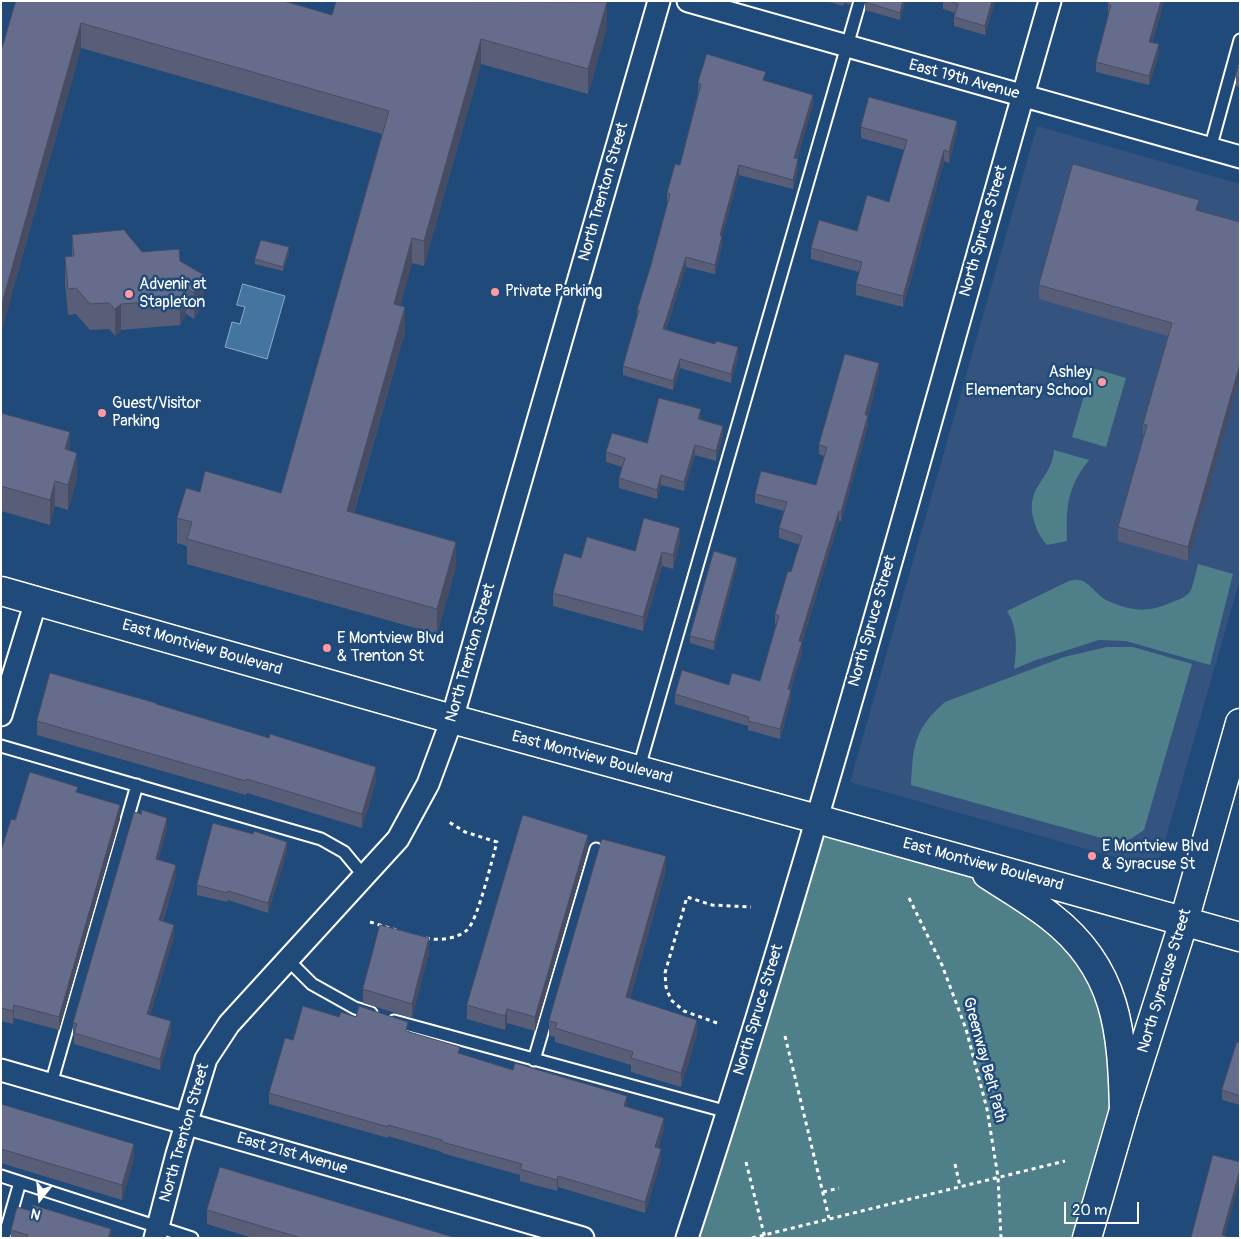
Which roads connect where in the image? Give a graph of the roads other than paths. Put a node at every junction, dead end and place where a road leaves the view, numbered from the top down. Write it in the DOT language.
graph roads {
  1 [pos="660,1"];
  2 [pos="688,1"];
  3 [pos="860,1"];
  4 [pos="1050,1"];
  5 [pos="1240,40"];
  6 [pos="847,47"];
  7 [pos="1022,96"];
  8 [pos="1210,149"];
  9 [pos="1240,157"];
  10 [pos="1,591"];
  11 [pos="36,601"];
  12 [pos="1,716"];
  13 [pos="452,719"];
  14 [pos="1240,723"];
  15 [pos="1,746"];
  16 [pos="638,771"];
  17 [pos="137,785"];
  18 [pos="817,819"];
  19 [pos="596,849"];
  20 [pos="967,861"];
  21 [pos="364,876"];
  22 [pos="1184,921"];
  23 [pos="1240,937"];
  24 [pos="288,960"];
  25 [pos="534,1060"];
  26 [pos="1,1070"];
  27 [pos="51,1084"];
  28 [pos="1124,1110"];
  29 [pos="728,1112"];
  30 [pos="186,1124"];
  31 [pos="1,1176"];
  32 [pos="20,1182"];
  33 [pos="156,1233"];
  34 [pos="4,1238"];
  35 [pos="192,1238"];
  36 [pos="583,1238"];
  37 [pos="687,1238"];
  38 [pos="1087,1238"];
  1 -- 13 [label="street, North Trenton Street"];
  2 -- 6 [label="street, East 19th Avenue"];
  3 -- 6 [label="lane"];
  4 -- 7 [label="street, North Spruce Street"];
  5 -- 8 [label="lane"];
  6 -- 7 [label="street, East 19th Avenue"];
  6 -- 16 [label="lane"];
  7 -- 8 [label="street, East 19th Avenue"];
  7 -- 18 [label="street, North Spruce Street"];
  8 -- 9 [label="street, East 19th Avenue"];
  10 -- 11 [label="main road, East Montview Boulevard"];
  11 -- 12 [label="street"];
  11 -- 13 [label="main road, East Montview Boulevard"];
  13 -- 16 [label="main road, East Montview Boulevard"];
  13 -- 21 [label="street, North Trenton Street"];
  14 -- 22 [label="main road, North Syracuse Street"];
  15 -- 17 [label="lane"];
  16 -- 18 [label="main road, East Montview Boulevard"];
  17 -- 21 [label="lane"];
  17 -- 27 [label="lane"];
  18 -- 20 [label="main road, East Montview Boulevard"];
  18 -- 29 [label="street, North Spruce Street"];
  19 -- 25 [label="lane"];
  20 -- 22 [label="main road, East Montview Boulevard"];
  20 -- 28 [label="main road"];
  21 -- 24 [label="street, North Trenton Street"];
  22 -- 23 [label="main road, East Montview Boulevard"];
  22 -- 28 [label="main road, North Syracuse Street"];
  24 -- 25 [label="lane"];
  24 -- 30 [label="street, North Trenton Street"];
  25 -- 29 [label="lane"];
  26 -- 27 [label="street, East 21st Avenue"];
  27 -- 30 [label="street, East 21st Avenue"];
  28 -- 38 [label="main road, North Syracuse Street"];
  29 -- 37 [label="street, North Spruce Street"];
  30 -- 33 [label="street, North Trenton Street"];
  30 -- 36 [label="street, East 21st Avenue"];
  31 -- 32 [label="lane"];
  32 -- 33 [label="lane"];
  32 -- 34 [label="lane"];
  33 -- 35 [label="lane"];
}
